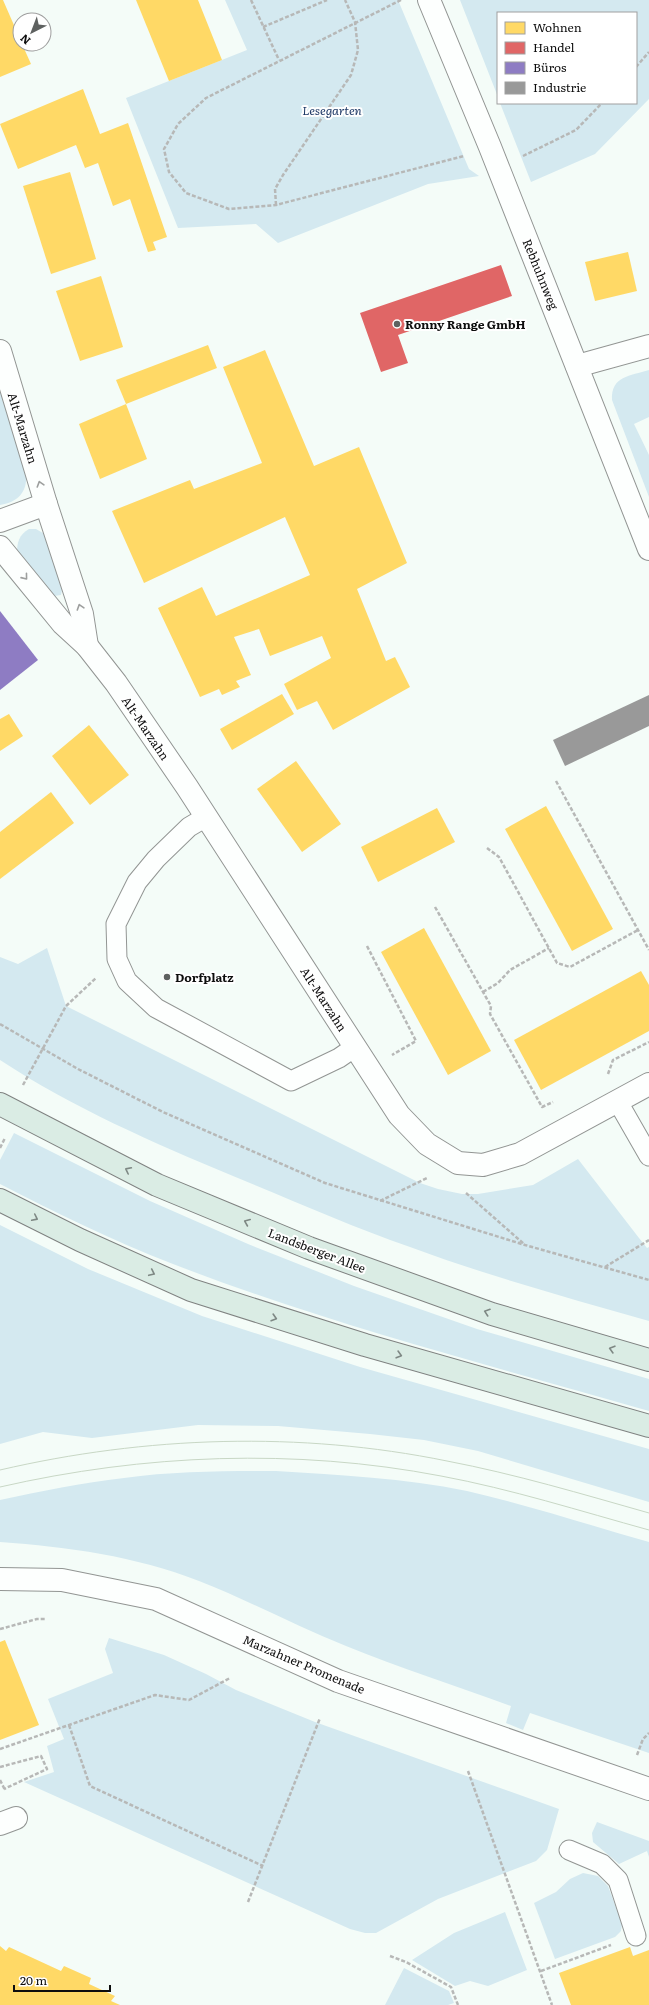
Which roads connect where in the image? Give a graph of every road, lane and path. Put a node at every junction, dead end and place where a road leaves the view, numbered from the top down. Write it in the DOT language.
graph roads {
  1 [pos="252,0"];
  2 [pos="327,0"];
  3 [pos="345,0"];
  4 [pos="402,0"];
  5 [pos="429,0"];
  6 [pos="355,22"];
  7 [pos="263,27"];
  8 [pos="649,52"];
  9 [pos="279,60"];
  10 [pos="637,66"];
  11 [pos="601,104"];
  12 [pos="468,155"];
  13 [pos="517,159"];
  14 [pos="276,205"];
  15 [pos="649,346"];
  16 [pos="0,351"];
  17 [pos="577,366"];
  18 [pos="46,504"];
  19 [pos="0,521"];
  20 [pos="0,547"];
  21 [pos="649,549"];
  22 [pos="87,646"];
  23 [pos="556,781"];
  24 [pos="206,817"];
  25 [pos="487,848"];
  26 [pos="435,907"];
  27 [pos="638,930"];
  28 [pos="367,946"];
  29 [pos="549,948"];
  30 [pos="649,950"];
  31 [pos="117,959"];
  32 [pos="483,992"];
  33 [pos="0,1024"];
  34 [pos="416,1041"];
  35 [pos="649,1042"];
  36 [pos="355,1047"];
  37 [pos="42,1048"];
  38 [pos="607,1078"];
  39 [pos="649,1084"];
  40 [pos="22,1086"];
  41 [pos="556,1101"];
  42 [pos="618,1102"];
  43 [pos="0,1104"];
  44 [pos="649,1156"];
  45 [pos="434,1175"];
  46 [pos="464,1188"];
  47 [pos="0,1200"];
  48 [pos="379,1201"];
  49 [pos="649,1240"];
  50 [pos="525,1245"];
  51 [pos="604,1267"];
  52 [pos="649,1280"];
  53 [pos="649,1360"];
  54 [pos="649,1426"];
  55 [pos="0,1579"];
  56 [pos="45,1620"];
  57 [pos="0,1629"];
  58 [pos="230,1678"];
  59 [pos="320,1718"];
  60 [pos="69,1725"];
  61 [pos="0,1749"];
  62 [pos="0,1767"];
  63 [pos="468,1771"];
  64 [pos="0,1780"];
  65 [pos="649,1789"];
  66 [pos="569,1850"];
  67 [pos="263,1866"];
  68 [pos="248,1902"];
  69 [pos="636,1936"];
  70 [pos="390,1956"];
  71 [pos="541,1971"];
  72 [pos="458,2005"];
  73 [pos="552,2005"];
  1 -- 7 [label="path"];
  2 -- 7 [label="path"];
  3 -- 6 [label="path"];
  4 -- 6 [label="path"];
  5 -- 17 [label="street, Rebhuhnweg"];
  6 -- 9 [label="path"];
  6 -- 14 [label="path"];
  7 -- 9 [label="path"];
  8 -- 10 [label="path"];
  9 -- 14 [label="path"];
  11 -- 13 [label="path"];
  12 -- 14 [label="path"];
  15 -- 17 [label="street"];
  18 -- 16 [label="street, Alt-Marzahn, one-way"];
  17 -- 21 [label="street, Rebhuhnweg"];
  18 -- 19 [label="street"];
  22 -- 18 [label="street, Alt-Marzahn, one-way"];
  20 -- 22 [label="street, Alt-Marzahn, one-way"];
  22 -- 24 [label="street, Alt-Marzahn"];
  23 -- 27 [label="path"];
  24 -- 31 [label="lane"];
  24 -- 36 [label="street, Alt-Marzahn"];
  25 -- 29 [label="path"];
  26 -- 32 [label="path"];
  27 -- 29 [label="path"];
  27 -- 30 [label="path"];
  28 -- 34 [label="path"];
  29 -- 32 [label="path"];
  31 -- 36 [label="lane"];
  31 -- 37 [label="path"];
  32 -- 41 [label="path"];
  33 -- 37 [label="path"];
  35 -- 38 [label="path"];
  36 -- 42 [label="street, Alt-Marzahn"];
  37 -- 40 [label="path"];
  37 -- 48 [label="path"];
  39 -- 42 [label="street, Alt-Marzahn"];
  42 -- 44 [label="lane"];
  53 -- 43 [label="main road, Landsberger Allee, one-way"];
  45 -- 48 [label="path"];
  46 -- 50 [label="path"];
  47 -- 54 [label="main road, one-way"];
  48 -- 50 [label="path"];
  49 -- 51 [label="path"];
  50 -- 51 [label="path"];
  51 -- 52 [label="path"];
  55 -- 65 [label="street, Marzahner Promenade"];
  56 -- 57 [label="path"];
  58 -- 60 [label="path"];
  59 -- 67 [label="path"];
  60 -- 61 [label="path"];
  60 -- 67 [label="path"];
  62 -- 64 [label="path"];
  63 -- 71 [label="path"];
  66 -- 69 [label="lane"];
  67 -- 68 [label="path"];
  69 -- 71 [label="path"];
  70 -- 72 [label="path"];
  71 -- 73 [label="path"];
}
